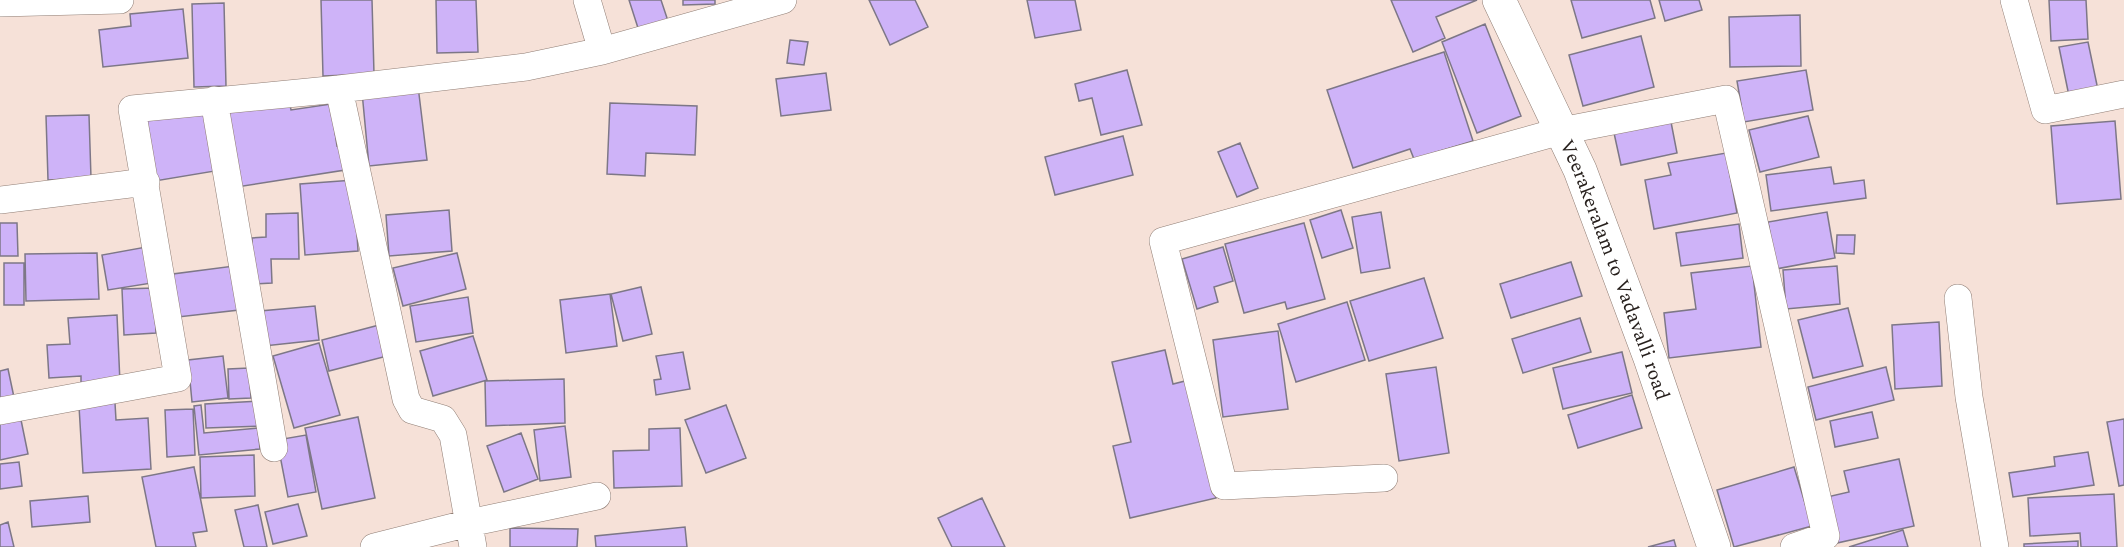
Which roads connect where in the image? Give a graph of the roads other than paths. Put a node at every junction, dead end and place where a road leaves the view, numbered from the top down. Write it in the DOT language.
graph roads {
  1 [pos="120,0"];
  2 [pos="587,0"];
  3 [pos="783,0"];
  4 [pos="1499,0"];
  5 [pos="2014,0"];
  6 [pos="0,3"];
  7 [pos="602,51"];
  8 [pos="339,89"];
  9 [pos="2124,94"];
  10 [pos="214,100"];
  11 [pos="1561,131"];
  12 [pos="146,182"];
  13 [pos="0,200"];
  14 [pos="1958,298"];
  15 [pos="0,411"];
  16 [pos="274,448"];
  17 [pos="1384,478"];
  18 [pos="597,496"];
  19 [pos="471,535"];
  20 [pos="374,547"];
  21 [pos="1714,547"];
  22 [pos="1794,547"];
  23 [pos="1995,547"];
  1 -- 6 [label="street"];
  2 -- 7 [label="street"];
  3 -- 7 [label="street"];
  4 -- 11 [label="street, Veerakeralam to Vadavalli road"];
  5 -- 9 [label="street"];
  7 -- 8 [label="street"];
  8 -- 10 [label="street"];
  8 -- 19 [label="street"];
  10 -- 12 [label="street"];
  10 -- 16 [label="street"];
  11 -- 17 [label="street"];
  11 -- 21 [label="street, Veerakeralam to Vadavalli road"];
  11 -- 22 [label="street"];
  12 -- 13 [label="street"];
  12 -- 15 [label="street"];
  14 -- 23 [label="street"];
  18 -- 19 [label="street"];
  19 -- 20 [label="street"];
}
